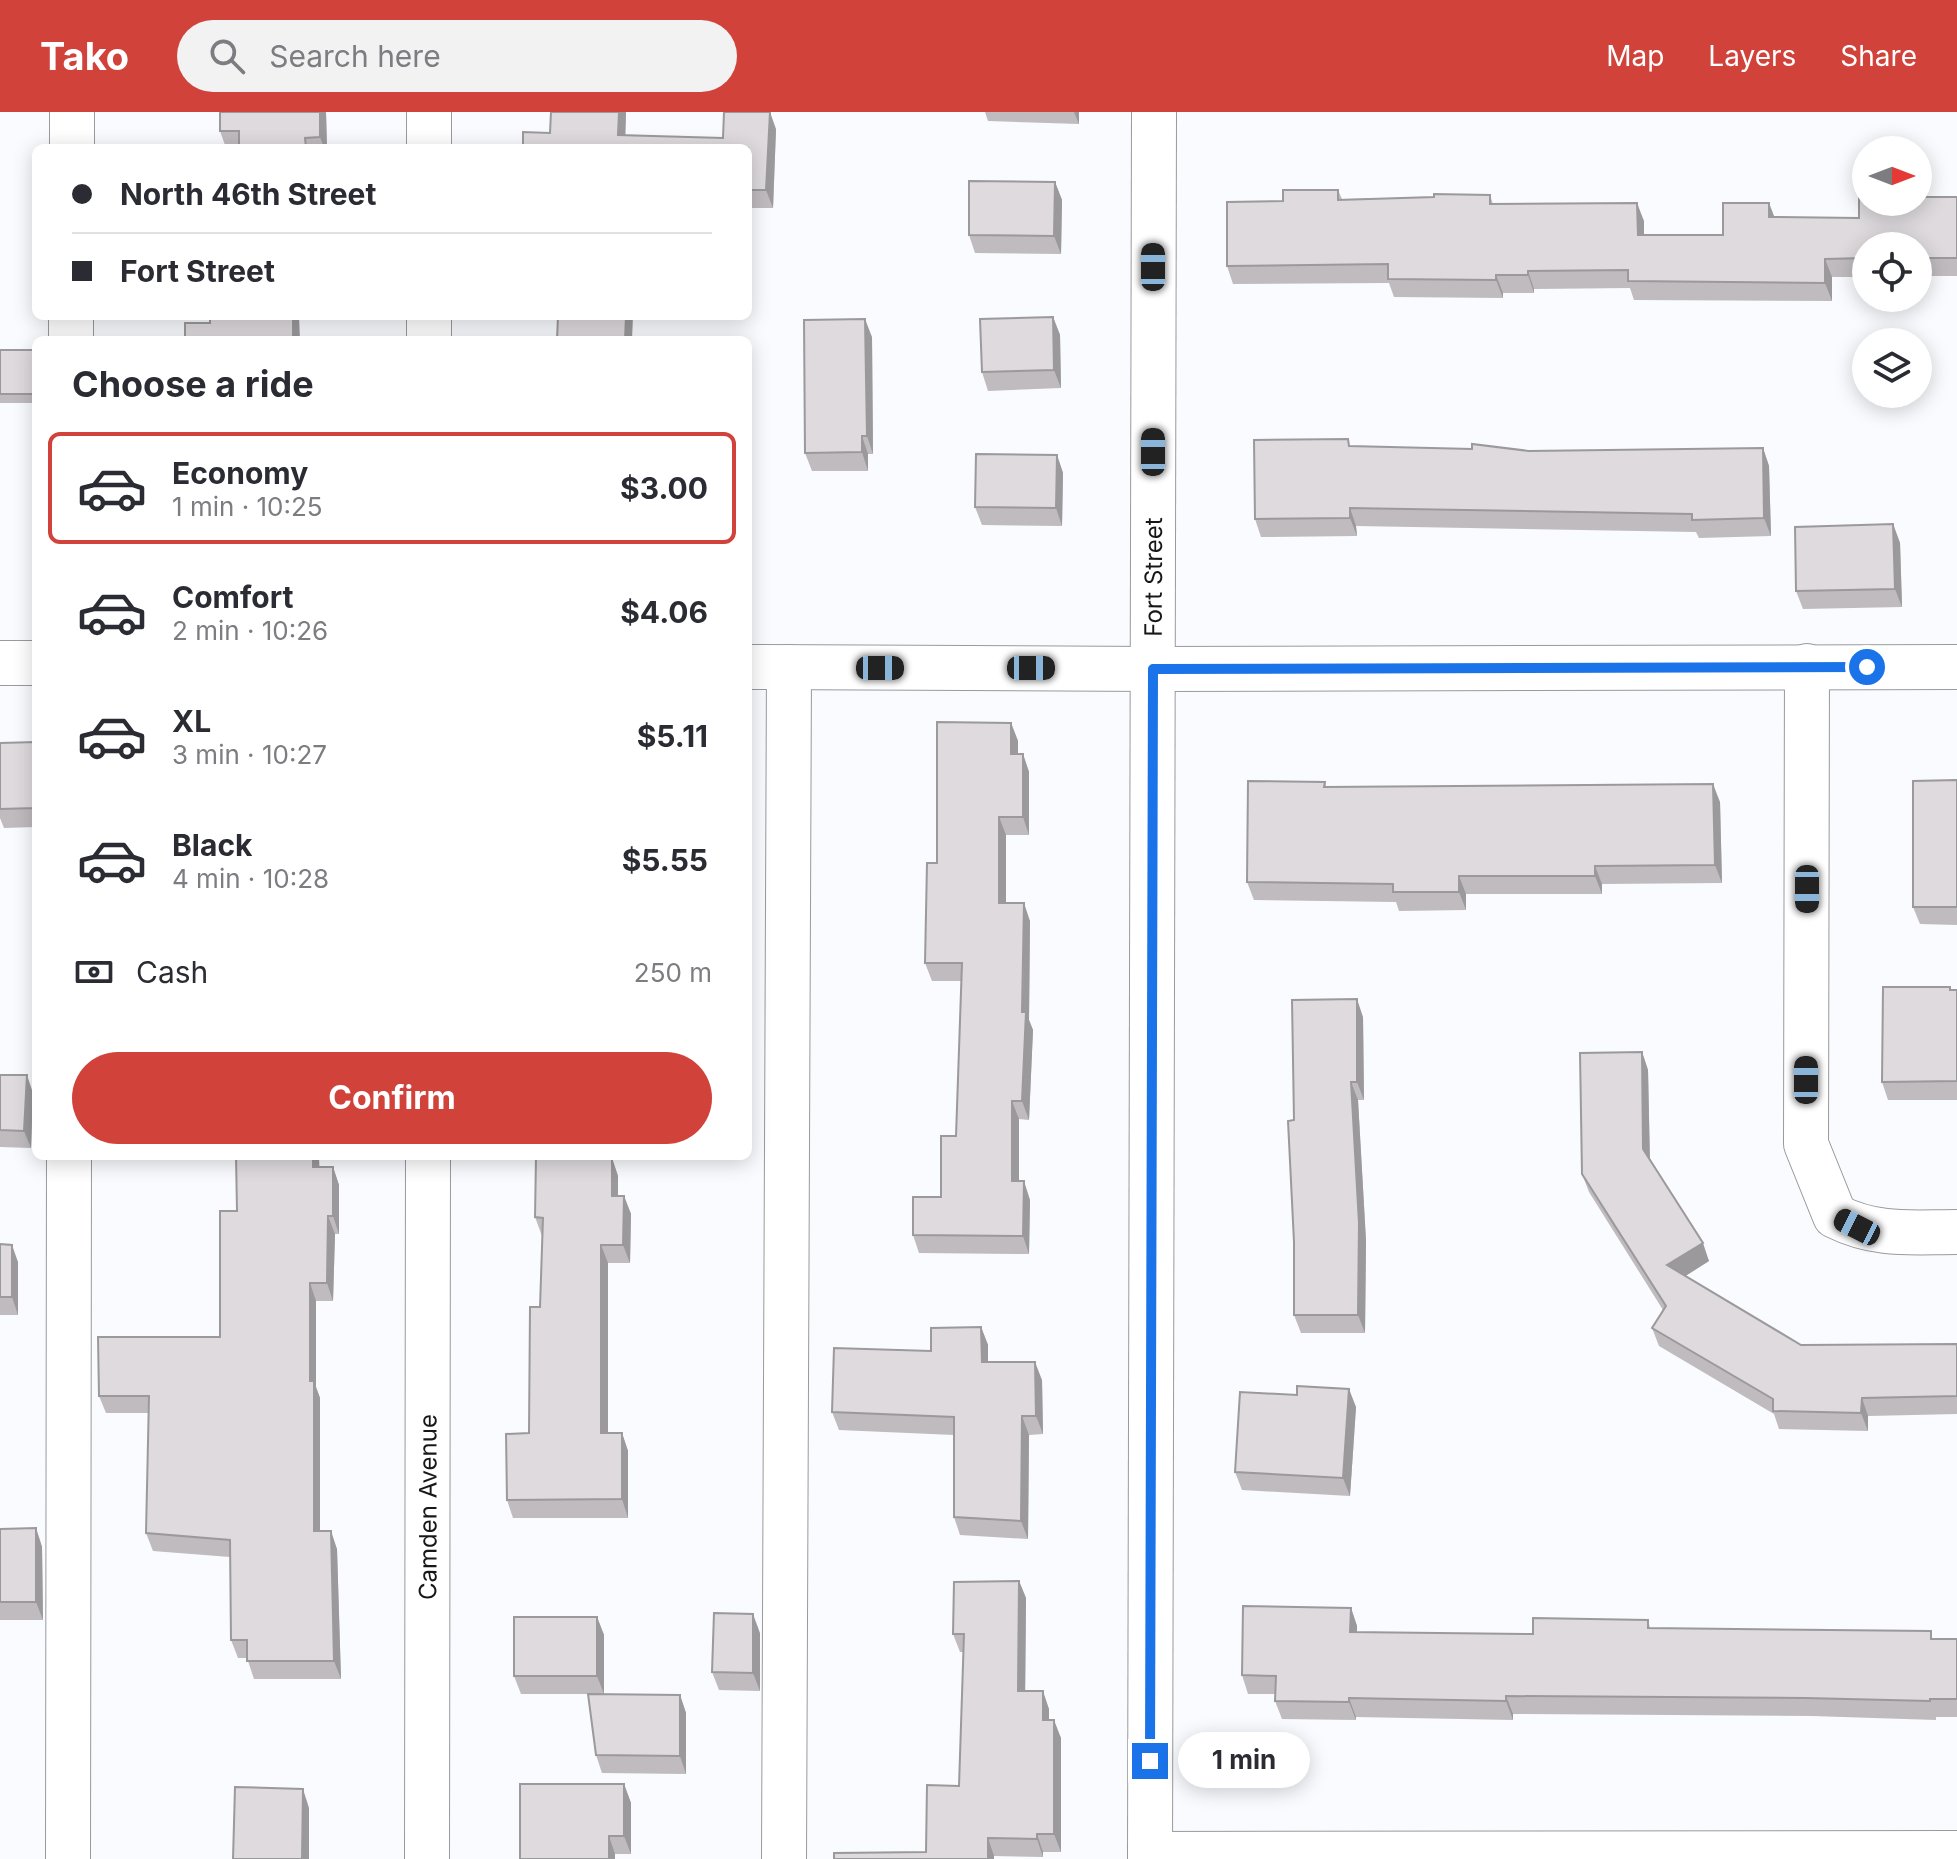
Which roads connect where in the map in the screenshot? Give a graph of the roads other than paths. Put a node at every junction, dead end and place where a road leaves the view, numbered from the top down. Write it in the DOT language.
graph roads {
  1 [pos="72,112"];
  2 [pos="429,112"];
  3 [pos="1154,112"];
  4 [pos="72,144"];
  5 [pos="429,144"];
  6 [pos="0,663"];
  7 [pos="32,663"];
  8 [pos="1807,666"];
  9 [pos="768,667"];
  10 [pos="1957,667"];
  11 [pos="1153,669"];
  12 [pos="69,1160"];
  13 [pos="428,1160"];
  14 [pos="1957,1232"];
  15 [pos="1957,1853"];
  16 [pos="1150,1856"];
  17 [pos="68,1859"];
  18 [pos="427,1859"];
  19 [pos="784,1859"];
  1 -- 4 [label="street"];
  2 -- 5 [label="street"];
  3 -- 11 [label="street, Fort Street"];
  6 -- 7 [label="street"];
  8 -- 10 [label="street"];
  8 -- 11 [label="street"];
  8 -- 14 [label="street"];
  9 -- 11 [label="street"];
  9 -- 19 [label="street"];
  11 -- 16 [label="street, Fort Street"];
  12 -- 17 [label="street"];
  13 -- 18 [label="street, Camden Avenue"];
  15 -- 16 [label="street"];
}
